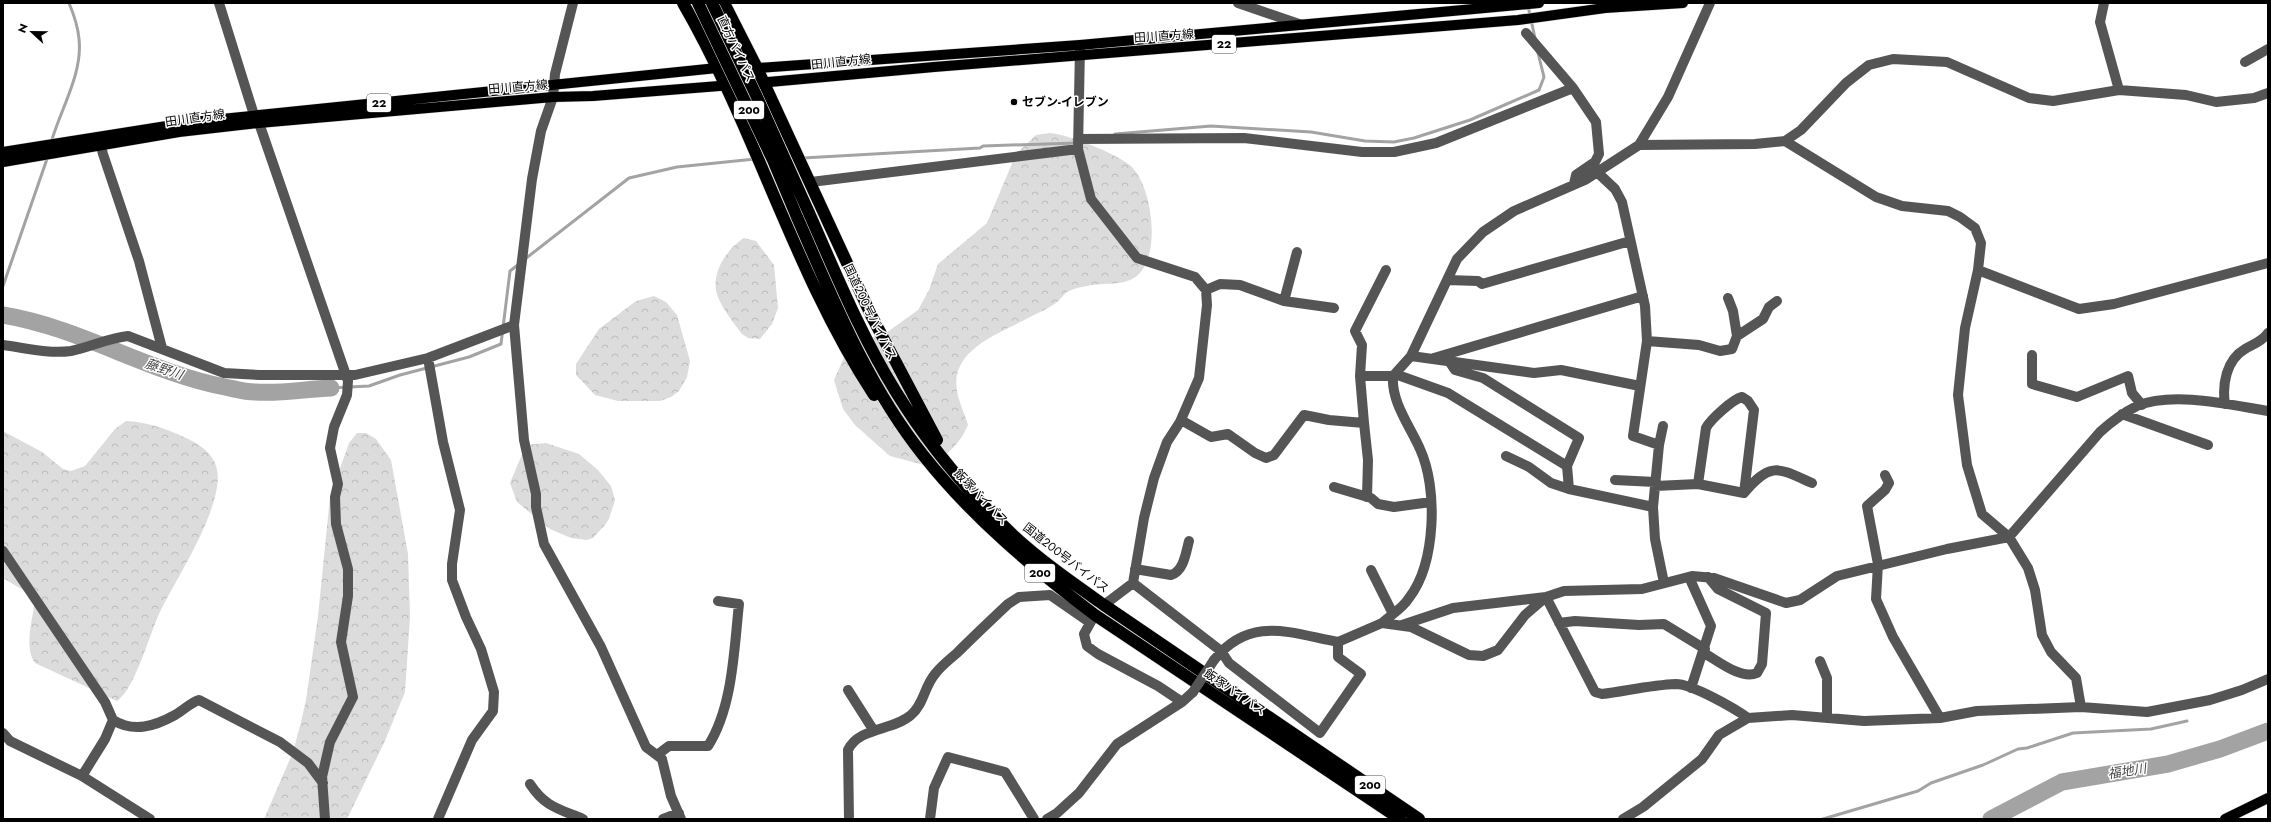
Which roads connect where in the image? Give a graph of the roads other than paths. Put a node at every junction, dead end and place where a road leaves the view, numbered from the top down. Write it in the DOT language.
graph roads {
  1 [pos="219,3"];
  2 [pos="573,3"];
  3 [pos="684,3"];
  4 [pos="698,3"];
  5 [pos="712,3"];
  6 [pos="724,3"];
  7 [pos="1238,3"];
  8 [pos="1539,3"];
  9 [pos="1683,3"];
  10 [pos="1710,3"];
  11 [pos="2104,3"];
  12 [pos="1523,4"];
  13 [pos="1526,19"];
  14 [pos="1302,25"];
  15 [pos="1526,33"];
  16 [pos="2268,49"];
  17 [pos="1079,50"];
  18 [pos="2245,62"];
  19 [pos="717,68"];
  20 [pos="757,68"];
  21 [pos="764,83"];
  22 [pos="553,86"];
  23 [pos="724,86"];
  24 [pos="1573,88"];
  25 [pos="2119,90"];
  26 [pos="2268,93"];
  27 [pos="553,97"];
  28 [pos="257,119"];
  29 [pos="99,136"];
  30 [pos="1785,141"];
  31 [pos="1078,144"];
  32 [pos="1639,145"];
  33 [pos="101,146"];
  34 [pos="3,152"];
  35 [pos="3,162"];
  36 [pos="1597,172"];
  37 [pos="811,182"];
  38 [pos="1574,184"];
  39 [pos="809,213"];
  40 [pos="797,218"];
  41 [pos="1630,240"];
  42 [pos="1297,252"];
  43 [pos="2268,263"];
  44 [pos="1386,270"];
  45 [pos="1978,270"];
  46 [pos="1447,280"];
  47 [pos="1206,290"];
  48 [pos="1643,296"];
  49 [pos="1728,298"];
  50 [pos="1284,301"];
  51 [pos="1777,301"];
  52 [pos="1334,308"];
  53 [pos="514,325"];
  54 [pos="2268,333"];
  55 [pos="1737,336"];
  56 [pos="1647,341"];
  57 [pos="3,345"];
  58 [pos="162,348"];
  59 [pos="2032,355"];
  60 [pos="1411,356"];
  61 [pos="428,358"];
  62 [pos="1430,359"];
  63 [pos="1449,361"];
  64 [pos="345,374"];
  65 [pos="1394,375"];
  66 [pos="1360,376"];
  67 [pos="1640,386"];
  68 [pos="2225,404"];
  69 [pos="2142,405"];
  70 [pos="2268,411"];
  71 [pos="2122,414"];
  72 [pos="1181,420"];
  73 [pos="1364,423"];
  74 [pos="1663,426"];
  75 [pos="2208,444"];
  76 [pos="1659,445"];
  77 [pos="922,455"];
  78 [pos="1506,456"];
  79 [pos="949,464"];
  80 [pos="1567,466"];
  81 [pos="1885,475"];
  82 [pos="1615,480"];
  83 [pos="1812,483"];
  84 [pos="1655,484"];
  85 [pos="1698,484"];
  86 [pos="1334,487"];
  87 [pos="1569,489"];
  88 [pos="1744,493"];
  89 [pos="1367,497"];
  90 [pos="1431,502"];
  91 [pos="1653,507"];
  92 [pos="2009,537"];
  93 [pos="1190,541"];
  94 [pos="3,551"];
  95 [pos="1878,564"];
  96 [pos="1135,569"];
  97 [pos="1371,570"];
  98 [pos="1689,577"];
  99 [pos="1708,577"];
  100 [pos="1133,583"];
  101 [pos="1664,583"];
  102 [pos="1546,597"];
  103 [pos="718,601"];
  104 [pos="1104,605"];
  105 [pos="1393,614"];
  106 [pos="1092,618"];
  107 [pos="1382,623"];
  108 [pos="1559,623"];
  109 [pos="1401,625"];
  110 [pos="1338,642"];
  111 [pos="1221,651"];
  112 [pos="1704,651"];
  113 [pos="1820,661"];
  114 [pos="2268,679"];
  115 [pos="1691,688"];
  116 [pos="848,690"];
  117 [pos="1182,702"];
  118 [pos="2081,707"];
  119 [pos="1748,718"];
  120 [pos="1827,718"];
  121 [pos="1940,718"];
  122 [pos="113,720"];
  123 [pos="874,731"];
  124 [pos="5,739"];
  125 [pos="657,755"];
  126 [pos="82,776"];
  127 [pos="323,782"];
  128 [pos="530,784"];
  129 [pos="2268,798"];
  130 [pos="680,816"];
  131 [pos="150,819"];
  132 [pos="325,819"];
  133 [pos="438,819"];
  134 [pos="583,819"];
  135 [pos="663,819"];
  136 [pos="849,819"];
  137 [pos="930,819"];
  138 [pos="1034,819"];
  139 [pos="1047,819"];
  140 [pos="1400,819"];
  141 [pos="1419,819"];
  142 [pos="1623,819"];
  143 [pos="2225,819"];
  1 -- 28 [label="street"];
  2 -- 22 [label="street"];
  3 -- 19 [label="highway"];
  4 -- 40 [label="highway, 直方バイパス / 200, bridge"];
  5 -- 39 [label="highway, 直方バイパス / 200, bridge"];
  6 -- 20 [label="highway"];
  7 -- 14 [label="street"];
  8 -- 12 [label="main road, 田川直方線 / 22"];
  9 -- 13 [label="main road, 田川直方線 / 22"];
  10 -- 32 [label="street"];
  11 -- 25 [label="street"];
  12 -- 13 [label="street"];
  12 -- 14 [label="main road, 田川直方線 / 22"];
  13 -- 17 [label="main road, 田川直方線 / 22"];
  14 -- 17 [label="main road, 田川直方線 / 22"];
  15 -- 24 [label="street"];
  16 -- 18 [label="street"];
  17 -- 20 [label="main road, 田川直方線 / 22"];
  17 -- 21 [label="main road, 田川直方線 / 22"];
  17 -- 31 [label="street"];
  19 -- 20 [label="main road, 田川直方線 / 22"];
  19 -- 22 [label="main road, 田川直方線 / 22"];
  19 -- 23 [label="highway"];
  20 -- 21 [label="highway"];
  21 -- 23 [label="main road, 田川直方線 / 22"];
  21 -- 37 [label="highway"];
  22 -- 27 [label="street"];
  22 -- 28 [label="main road, 田川直方線 / 22"];
  23 -- 27 [label="main road, 田川直方線 / 22"];
  23 -- 77 [label="highway"];
  24 -- 31 [label="street"];
  24 -- 38 [label="street"];
  25 -- 26 [label="street"];
  25 -- 30 [label="street"];
  27 -- 28 [label="main road, 田川直方線 / 22"];
  27 -- 53 [label="street"];
  28 -- 29 [label="main road, 田川直方線 / 22"];
  28 -- 33 [label="main road, 田川直方線 / 22"];
  28 -- 64 [label="street"];
  29 -- 33 [label="street"];
  29 -- 34 [label="main road, 田川直方線 / 22"];
  30 -- 32 [label="street"];
  30 -- 45 [label="street"];
  31 -- 37 [label="street"];
  31 -- 47 [label="street"];
  32 -- 36 [label="street"];
  33 -- 35 [label="main road, 田川直方線 / 22"];
  33 -- 58 [label="street"];
  36 -- 38 [label="street"];
  36 -- 41 [label="street"];
  37 -- 79 [label="highway"];
  38 -- 46 [label="street"];
  39 -- 79 [label="highway, 国道200号バイパス / 200"];
  40 -- 77 [label="highway, 飯塚バイパス / 200"];
  41 -- 46 [label="street"];
  41 -- 48 [label="street"];
  42 -- 50 [label="street"];
  43 -- 45 [label="street"];
  44 -- 66 [label="street"];
  45 -- 92 [label="street"];
  46 -- 60 [label="street"];
  47 -- 50 [label="street"];
  47 -- 72 [label="street"];
  48 -- 56 [label="street"];
  48 -- 62 [label="street"];
  49 -- 55 [label="street"];
  50 -- 52 [label="street"];
  51 -- 55 [label="street"];
  53 -- 61 [label="street"];
  53 -- 125 [label="street"];
  54 -- 68 [label="street"];
  55 -- 56 [label="street"];
  56 -- 67 [label="street"];
  57 -- 58 [label="street"];
  58 -- 64 [label="street"];
  59 -- 69 [label="street"];
  60 -- 62 [label="street"];
  60 -- 65 [label="street"];
  61 -- 64 [label="street"];
  61 -- 133 [label="street"];
  62 -- 63 [label="street"];
  63 -- 67 [label="street"];
  63 -- 80 [label="street"];
  64 -- 127 [label="street"];
  65 -- 66 [label="street"];
  65 -- 80 [label="street"];
  65 -- 90 [label="street"];
  66 -- 73 [label="street"];
  67 -- 76 [label="street"];
  68 -- 69 [label="street"];
  68 -- 70 [label="street"];
  69 -- 71 [label="street"];
  71 -- 75 [label="street"];
  71 -- 92 [label="street"];
  72 -- 73 [label="street"];
  72 -- 96 [label="street"];
  73 -- 89 [label="street"];
  74 -- 76 [label="street"];
  76 -- 84 [label="street"];
  77 -- 106 [label="highway, 飯塚バイパス / 200"];
  78 -- 87 [label="street"];
  79 -- 104 [label="highway, 国道200号バイパス / 200"];
  80 -- 87 [label="street"];
  81 -- 95 [label="street"];
  82 -- 84 [label="street"];
  83 -- 88 [label="street"];
  84 -- 85 [label="street"];
  84 -- 91 [label="street"];
  85 -- 88 [label="street"];
  85 -- 88 [label="street"];
  86 -- 89 [label="street"];
  87 -- 91 [label="street"];
  89 -- 90 [label="street"];
  90 -- 105 [label="street"];
  91 -- 101 [label="street"];
  92 -- 95 [label="street"];
  92 -- 118 [label="street"];
  93 -- 96 [label="street"];
  94 -- 122 [label="street"];
  95 -- 99 [label="street"];
  95 -- 121 [label="street"];
  96 -- 100 [label="street"];
  97 -- 105 [label="street"];
  98 -- 99 [label="street"];
  98 -- 101 [label="street"];
  98 -- 112 [label="street"];
  99 -- 112 [label="street"];
  100 -- 104 [label="street"];
  100 -- 111 [label="street"];
  101 -- 102 [label="street"];
  102 -- 108 [label="street"];
  102 -- 109 [label="street"];
  102 -- 109 [label="street"];
  103 -- 125 [label="street"];
  104 -- 141 [label="highway, 国道200号バイパス / 200"];
  105 -- 107 [label="street"];
  106 -- 117 [label="street"];
  106 -- 123 [label="street"];
  106 -- 140 [label="highway, 飯塚バイパス / 200"];
  107 -- 109 [label="street"];
  107 -- 110 [label="street"];
  108 -- 112 [label="street"];
  108 -- 115 [label="street"];
  110 -- 111 [label="street"];
  110 -- 111 [label="street"];
  111 -- 117 [label="street, bridge"];
  112 -- 115 [label="street"];
  113 -- 120 [label="street"];
  114 -- 118 [label="street"];
  115 -- 119 [label="street"];
  116 -- 123 [label="street"];
  117 -- 139 [label="street"];
  118 -- 121 [label="street"];
  119 -- 120 [label="street"];
  119 -- 142 [label="street"];
  120 -- 121 [label="street"];
  122 -- 126 [label="street"];
  122 -- 127 [label="street"];
  123 -- 136 [label="street"];
  124 -- 126 [label="street"];
  125 -- 130 [label="street"];
  126 -- 131 [label="street"];
  127 -- 132 [label="street"];
  128 -- 134 [label="street"];
  129 -- 143 [label="main road"];
  130 -- 135 [label="street"];
  137 -- 138 [label="street"];
}
